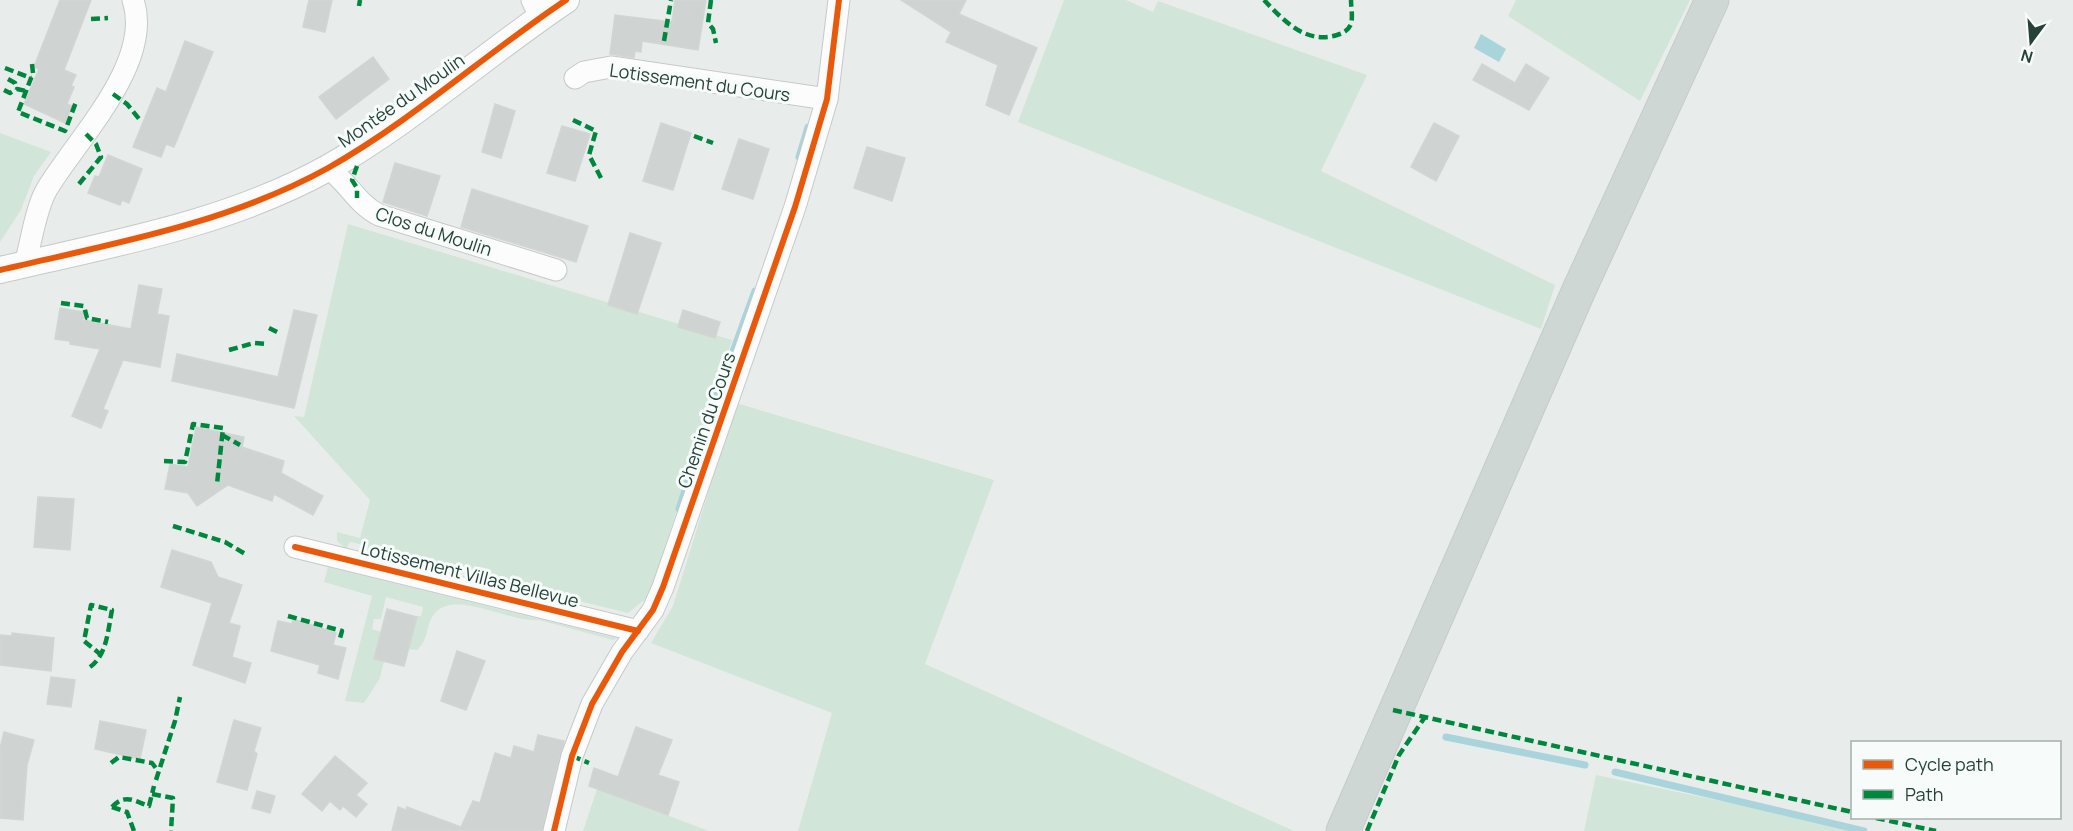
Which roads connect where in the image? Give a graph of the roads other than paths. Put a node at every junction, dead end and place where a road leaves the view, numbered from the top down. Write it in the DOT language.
graph roads {
  1 [pos="134,0"];
  2 [pos="566,0"];
  3 [pos="839,0"];
  4 [pos="1712,0"];
  5 [pos="536,9"];
  6 [pos="575,78"];
  7 [pos="827,99"];
  8 [pos="328,168"];
  9 [pos="25,264"];
  10 [pos="0,270"];
  11 [pos="556,270"];
  12 [pos="295,547"];
  13 [pos="638,631"];
  14 [pos="554,831"];
  15 [pos="1343,831"];
  1 -- 9 [label="street"];
  2 -- 5 [label="street, Montée du Moulin"];
  3 -- 7 [label="street, Chemin du Cours"];
  4 -- 15 [label="main road"];
  5 -- 8 [label="street, Montée du Moulin"];
  6 -- 7 [label="street, Lotissement du Cours"];
  7 -- 13 [label="street, Chemin du Cours"];
  8 -- 9 [label="street, Montée du Moulin"];
  8 -- 11 [label="street, Clos du Moulin"];
  9 -- 10 [label="street, Montée du Moulin"];
  12 -- 13 [label="street, Lotissement Villas Bellevue"];
  13 -- 14 [label="street, Chemin du Cours"];
}
